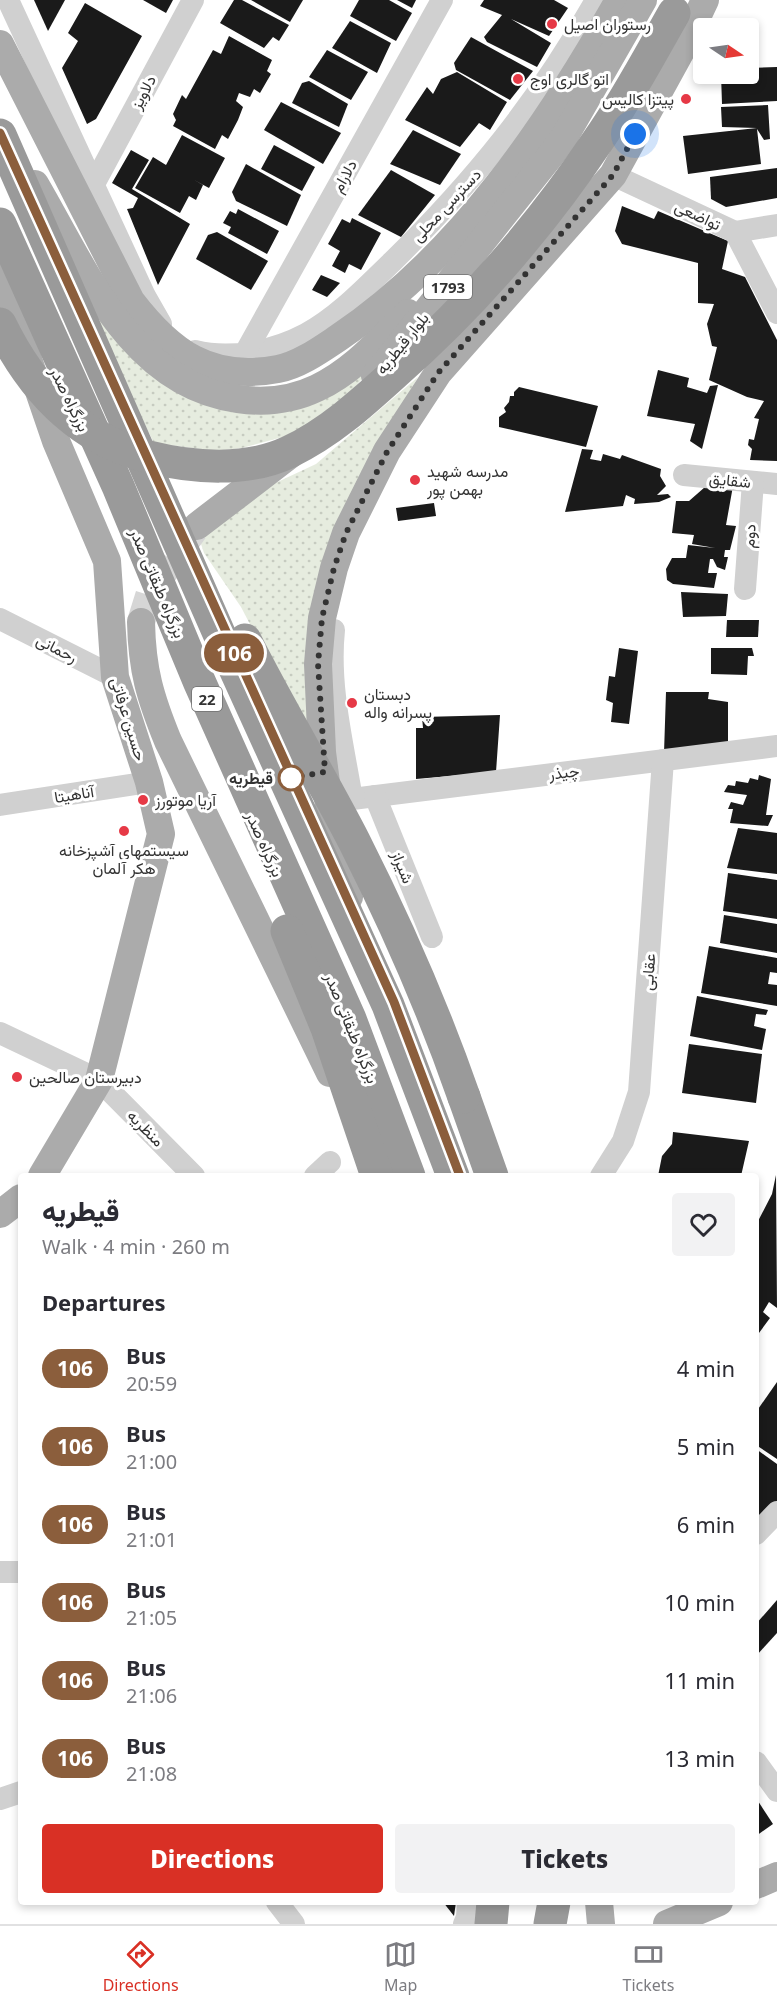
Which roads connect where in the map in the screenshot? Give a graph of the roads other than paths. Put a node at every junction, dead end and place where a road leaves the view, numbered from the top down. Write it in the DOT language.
graph roads {
  1 [pos="8,0"];
  2 [pos="193,0"];
  3 [pos="442,0"];
  4 [pos="596,0"];
  5 [pos="619,0"];
  6 [pos="643,0"];
  7 [pos="705,0"];
  8 [pos="677,6"];
  9 [pos="0,44"];
  10 [pos="0,125"];
  11 [pos="0,134"];
  12 [pos="613,175"];
  13 [pos="94,184"];
  14 [pos="0,224"];
  15 [pos="777,225"];
  16 [pos="735,232"];
  17 [pos="490,235"];
  18 [pos="1,254"];
  19 [pos="777,312"];
  20 [pos="0,324"];
  21 [pos="245,353"];
  22 [pos="684,475"];
  23 [pos="753,482"];
  24 [pos="777,484"];
  25 [pos="184,523"];
  26 [pos="346,533"];
  27 [pos="745,590"];
  28 [pos="0,619"];
  29 [pos="141,622"];
  30 [pos="115,677"];
  31 [pos="199,681"];
  32 [pos="777,746"];
  33 [pos="663,760"];
  34 [pos="149,782"];
  35 [pos="375,796"];
  36 [pos="0,805"];
  37 [pos="356,922"];
  38 [pos="432,937"];
  39 [pos="0,1033"];
  40 [pos="99,1080"];
  41 [pos="44,1173"];
  42 [pos="191,1173"];
  43 [pos="377,1173"];
  44 [pos="377,1173"];
  45 [pos="401,1173"];
  46 [pos="408,1173"];
  47 [pos="452,1173"];
  48 [pos="459,1173"];
  49 [pos="491,1173"];
  50 [pos="603,1173"];
  51 [pos="18,1200"];
  52 [pos="0,1214"];
  53 [pos="777,1512"];
  54 [pos="759,1531"];
  55 [pos="0,1572"];
  56 [pos="18,1572"];
  57 [pos="759,1766"];
  58 [pos="777,1791"];
  59 [pos="18,1793"];
  60 [pos="0,1799"];
  61 [pos="777,1876"];
  62 [pos="759,1884"];
  63 [pos="279,1905"];
  64 [pos="467,1905"];
  65 [pos="491,1905"];
  66 [pos="506,1905"];
  67 [pos="541,1905"];
  68 [pos="553,1905"];
  69 [pos="599,1905"];
  70 [pos="713,1905"];
  71 [pos="714,1905"];
  72 [pos="294,1924"];
  73 [pos="464,1924"];
  74 [pos="490,1924"];
  75 [pos="504,1924"];
  76 [pos="539,1924"];
  77 [pos="550,1924"];
  78 [pos="601,1924"];
  79 [pos="667,1924"];
  80 [pos="687,1924"];
  1 -- 13 [label="street, دسترسی محلی"];
  2 -- 13 [label="street, دلاویز"];
  3 -- 21 [label="street, دلارام"];
  4 -- 21 [label="street, دسترسی محلی"];
  5 -- 9 [label="main road"];
  6 -- 17 [label="main road, بلوار قیطریه / 1793"];
  7 -- 12 [label="main road, 1793"];
  8 -- 20 [label="highway, bridge"];
  10 -- 17 [label="main road"];
  11 -- 25 [label="highway, 22, bridge"];
  11 -- 37 [label="highway"];
  12 -- 16 [label="street, تواضعی"];
  12 -- 26 [label="main road, 1793"];
  13 -- 21 [label="street, دسترسی محلی"];
  14 -- 31 [label="highway, بزرگراه طبقاتی صدر / 22, bridge"];
  15 -- 16 [label="street"];
  16 -- 19 [label="street, تواضعی"];
  17 -- 25 [label="main road, بلوار قیطریه / 1793"];
  18 -- 30 [label="main road, حسین عرفاتی"];
  18 -- 45 [label="highway, بزرگراه صدر"];
  22 -- 23 [label="street, شقایق"];
  23 -- 24 [label="street, شقایق"];
  23 -- 27 [label="street, دوم"];
  25 -- 47 [label="highway, 22, bridge"];
  25 -- 49 [label="highway, bridge"];
  26 -- 35 [label="street, چیذر"];
  26 -- 37 [label="main road, 1793"];
  28 -- 30 [label="street, رحمانی"];
  29 -- 44 [label="main road"];
  30 -- 34 [label="main road, حسین عرفاتی"];
  31 -- 43 [label="highway, bridge"];
  31 -- 46 [label="highway, بزرگراه طبقاتی صدر / 22, bridge"];
  32 -- 33 [label="street, چیذر"];
  33 -- 35 [label="street, چیذر"];
  33 -- 50 [label="street, عقابی"];
  34 -- 36 [label="street, آناهیتا"];
  34 -- 40 [label="main road, حسین عرفاتی"];
  35 -- 38 [label="street, شیراز"];
  37 -- 48 [label="highway"];
  39 -- 40 [label="street, منظریه"];
  40 -- 41 [label="main road, حسین عرفاتی"];
  40 -- 42 [label="street, منظریه"];
  51 -- 52 [label="main road"];
  53 -- 54 [label="street"];
  55 -- 56 [label="street"];
  57 -- 58 [label="street"];
  59 -- 60 [label="street"];
  61 -- 62 [label="main road"];
  63 -- 72 [label="street"];
  64 -- 73 [label="street"];
  65 -- 74 [label="highway"];
  66 -- 75 [label="highway"];
  67 -- 76 [label="highway"];
  68 -- 77 [label="highway"];
  69 -- 78 [label="main road"];
  70 -- 79 [label="main road"];
  71 -- 80 [label="street"];
}
